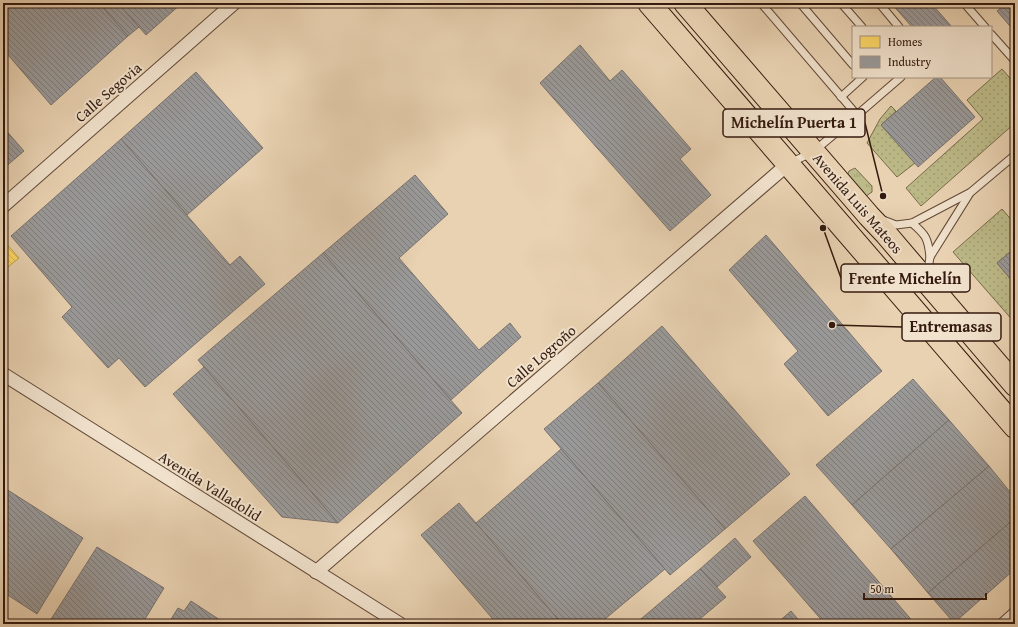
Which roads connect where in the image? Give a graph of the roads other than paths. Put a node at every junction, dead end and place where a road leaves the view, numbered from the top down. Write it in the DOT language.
graph roads {
  1 [pos="234,3"];
  2 [pos="649,3"];
  3 [pos="685,3"];
  4 [pos="760,3"];
  5 [pos="800,3"];
  6 [pos="841,3"];
  7 [pos="879,3"];
  8 [pos="964,3"];
  9 [pos="861,26"];
  10 [pos="899,26"];
  11 [pos="984,26"];
  12 [pos="992,35"];
  13 [pos="1015,61"];
  14 [pos="852,64"];
  15 [pos="862,78"];
  16 [pos="900,78"];
  17 [pos="841,97"];
  18 [pos="857,115"];
  19 [pos="814,152"];
  20 [pos="1015,155"];
  21 [pos="788,164"];
  22 [pos="972,192"];
  23 [pos="3,206"];
  24 [pos="868,216"];
  25 [pos="912,223"];
  26 [pos="930,257"];
  27 [pos="926,281"];
  28 [pos="3,374"];
  29 [pos="1015,385"];
  30 [pos="1015,426"];
  31 [pos="316,572"];
  32 [pos="1015,614"];
  33 [pos="400,624"];
  34 [pos="1004,624"];
  1 -- 23 [label="street, Calle Segovia"];
  2 -- 21 [label="highway, Avenida Luis Mateos"];
  3 -- 19 [label="highway, Avenida Luis Mateos"];
  4 -- 17 [label="lane"];
  5 -- 14 [label="lane"];
  6 -- 9 [label="lane"];
  7 -- 10 [label="lane"];
  8 -- 11 [label="lane"];
  12 -- 13 [label="lane"];
  15 -- 17 [label="lane"];
  16 -- 18 [label="lane"];
  17 -- 18 [label="lane"];
  18 -- 19 [label="lane"];
  19 -- 21 [label="lane"];
  19 -- 24 [label="highway, Avenida Luis Mateos"];
  20 -- 22 [label="lane"];
  21 -- 30 [label="highway, Avenida Luis Mateos"];
  21 -- 31 [label="street, Calle Logroño"];
  22 -- 25 [label="lane"];
  22 -- 26 [label="lane"];
  24 -- 25 [label="lane"];
  24 -- 27 [label="highway, Avenida Luis Mateos"];
  25 -- 26 [label="lane"];
  26 -- 27 [label="lane"];
  27 -- 29 [label="highway, Avenida Luis Mateos"];
  28 -- 31 [label="street, Avenida Valladolid"];
  31 -- 33 [label="street, Avenida Valladolid"];
  32 -- 34 [label="street"];
}
